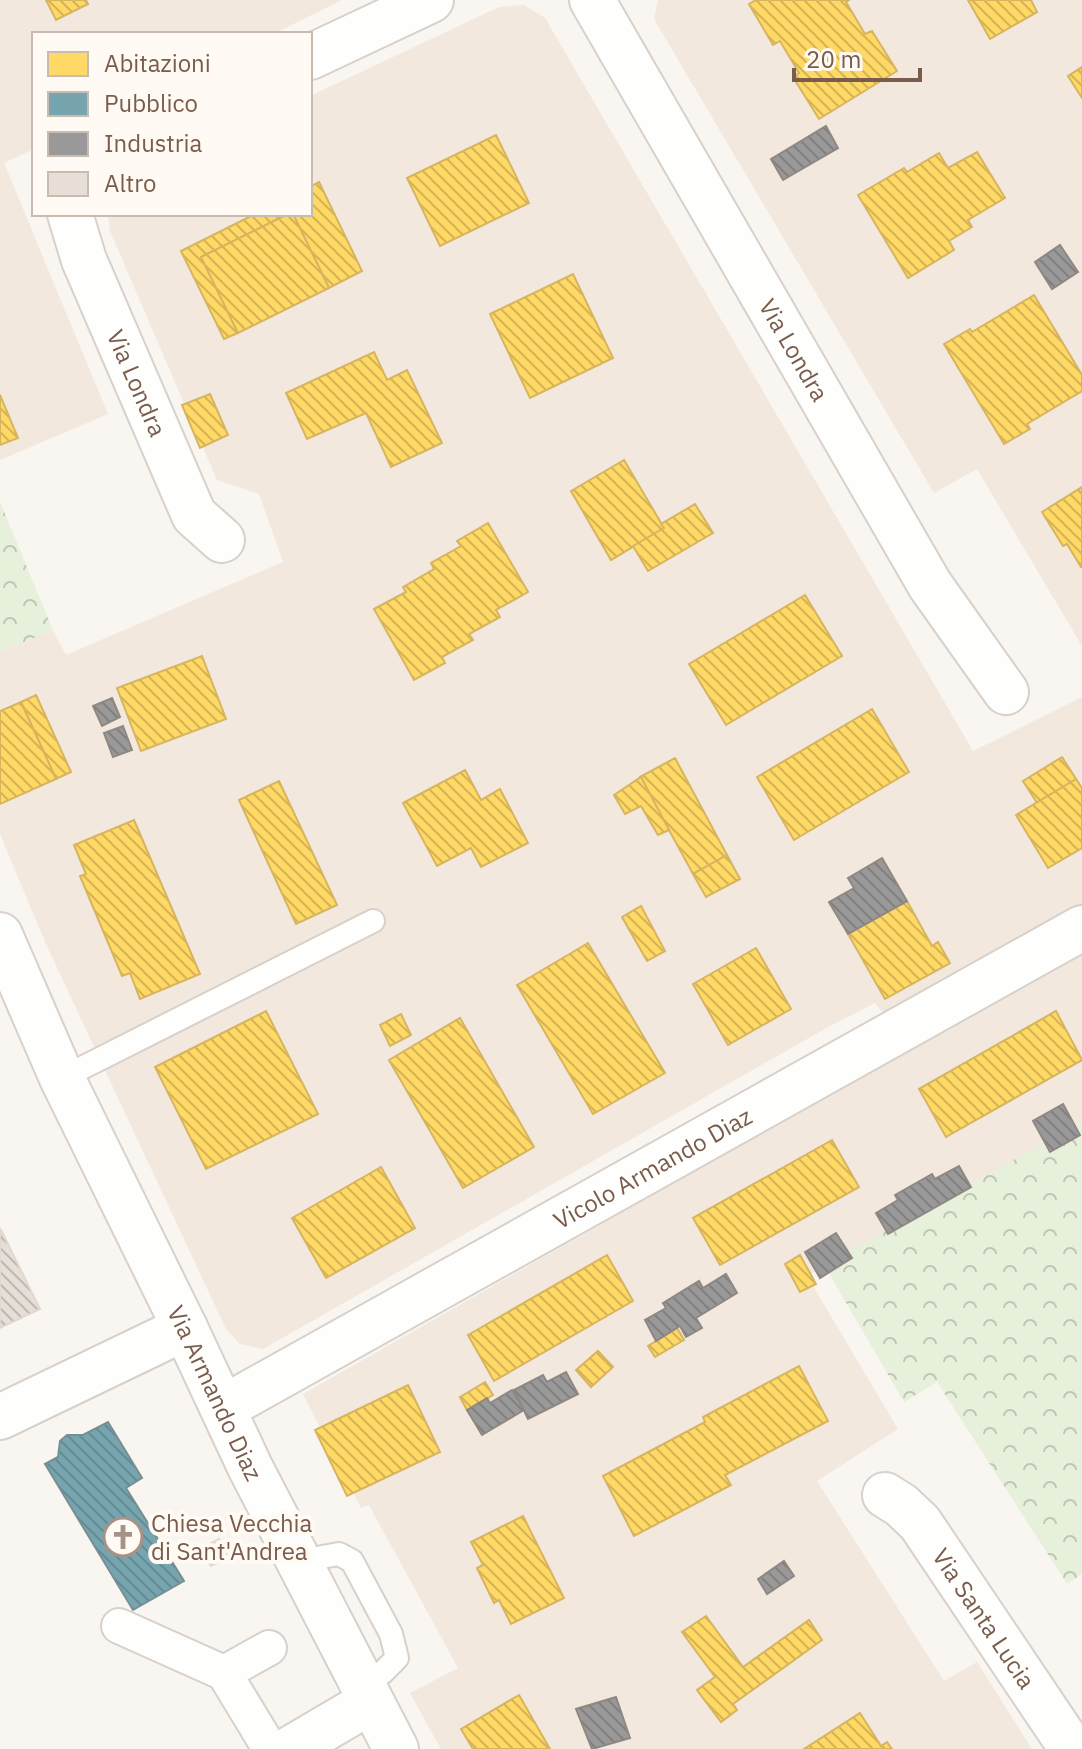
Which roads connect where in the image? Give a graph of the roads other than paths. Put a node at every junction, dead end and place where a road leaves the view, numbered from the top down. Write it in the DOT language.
graph roads {
  1 [pos="431,0"];
  2 [pos="592,0"];
  3 [pos="312,56"];
  4 [pos="71,216"];
  5 [pos="222,540"];
  6 [pos="1006,692"];
  7 [pos="373,921"];
  8 [pos="1082,928"];
  9 [pos="0,935"];
  10 [pos="62,1078"];
  11 [pos="185,1328"];
  12 [pos="223,1408"];
  13 [pos="0,1417"];
  14 [pos="885,1495"];
  15 [pos="119,1626"];
  16 [pos="269,1648"];
  17 [pos="224,1673"];
  18 [pos="366,1693"];
  19 [pos="277,1744"];
  20 [pos="396,1749"];
  21 [pos="1072,1749"];
  1 -- 3 [label="street"];
  2 -- 6 [label="street, Via Londra"];
  4 -- 5 [label="street, Via Londra"];
  7 -- 10 [label="lane"];
  8 -- 12 [label="street, Vicolo Armando Diaz"];
  9 -- 10 [label="street, Via Armando Diaz"];
  10 -- 11 [label="street, Via Armando Diaz"];
  11 -- 12 [label="street, Via Armando Diaz"];
  11 -- 13 [label="street"];
  12 -- 18 [label="street, Via Armando Diaz"];
  14 -- 21 [label="street, Via Santa Lucia"];
  15 -- 17 [label="street"];
  16 -- 17 [label="street"];
  17 -- 19 [label="street"];
  18 -- 19 [label="street"];
  18 -- 20 [label="street, Via Armando Diaz"];
}
